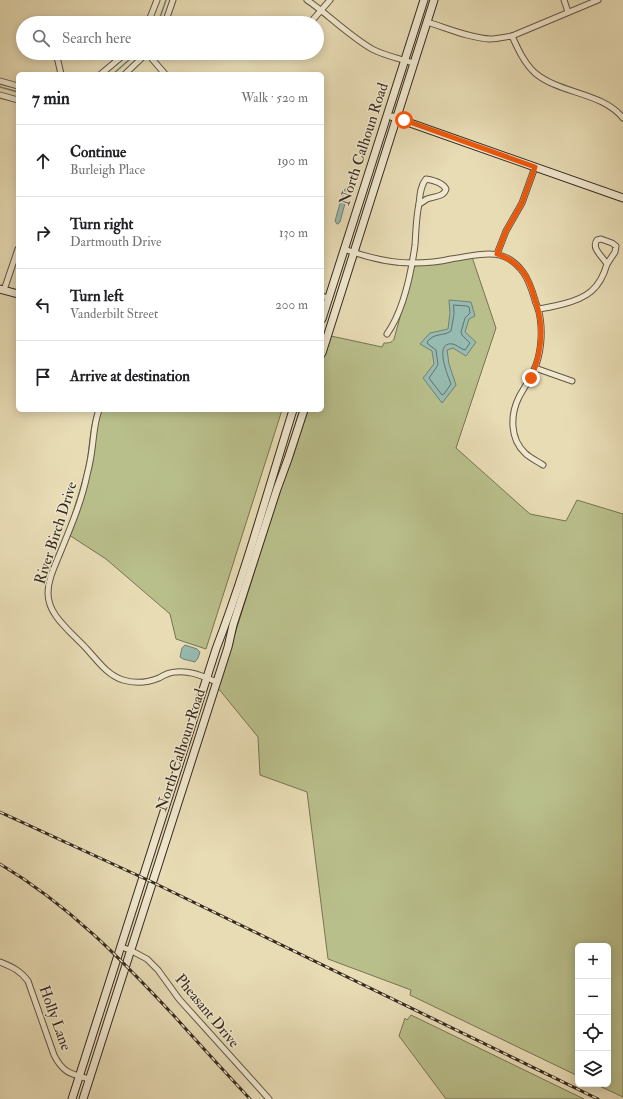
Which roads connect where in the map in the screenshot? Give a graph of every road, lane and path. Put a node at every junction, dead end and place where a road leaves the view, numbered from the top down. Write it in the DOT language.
graph roads {
  1 [pos="156,0"];
  2 [pos="173,0"];
  3 [pos="306,0"];
  4 [pos="330,0"];
  5 [pos="424,0"];
  6 [pos="434,0"];
  7 [pos="564,0"];
  8 [pos="598,0"];
  9 [pos="321,10"];
  10 [pos="568,12"];
  11 [pos="150,16"];
  12 [pos="167,16"];
  13 [pos="316,16"];
  14 [pos="427,22"];
  15 [pos="512,36"];
  16 [pos="58,60"];
  17 [pos="118,60"];
  18 [pos="140,60"];
  19 [pos="153,60"];
  20 [pos="407,61"];
  21 [pos="61,72"];
  22 [pos="103,72"];
  23 [pos="127,72"];
  24 [pos="163,72"];
  25 [pos="0,81"];
  26 [pos="16,85"];
  27 [pos="0,95"];
  28 [pos="16,99"];
  29 [pos="387,115"];
  30 [pos="623,117"];
  31 [pos="396,118"];
  32 [pos="535,167"];
  33 [pos="623,198"];
  34 [pos="419,204"];
  35 [pos="344,249"];
  36 [pos="354,252"];
  37 [pos="16,254"];
  38 [pos="497,254"];
  39 [pos="412,263"];
  40 [pos="607,264"];
  41 [pos="2,289"];
  42 [pos="16,293"];
  43 [pos="325,297"];
  44 [pos="538,309"];
  45 [pos="387,334"];
  46 [pos="324,347"];
  47 [pos="535,368"];
  48 [pos="572,381"];
  49 [pos="98,412"];
  50 [pos="292,412"];
  51 [pos="303,412"];
  52 [pos="543,465"];
  53 [pos="207,678"];
  54 [pos="217,682"];
  55 [pos="121,947"];
  56 [pos="130,950"];
  57 [pos="0,962"];
  58 [pos="80,1076"];
  59 [pos="89,1079"];
  60 [pos="72,1099"];
  61 [pos="82,1099"];
  62 [pos="269,1099"];
  1 -- 11 [label="street"];
  2 -- 12 [label="street"];
  3 -- 9 [label="street"];
  4 -- 9 [label="street"];
  5 -- 20 [label="main road, North Calhoun Road"];
  6 -- 14 [label="main road, North Calhoun Road"];
  7 -- 10 [label="street"];
  8 -- 10 [label="street"];
  9 -- 13 [label="street"];
  9 -- 20 [label="street"];
  10 -- 15 [label="street"];
  14 -- 15 [label="street"];
  14 -- 31 [label="main road, North Calhoun Road"];
  15 -- 30 [label="street"];
  16 -- 21 [label="street"];
  17 -- 22 [label="street"];
  18 -- 23 [label="street"];
  19 -- 24 [label="street"];
  20 -- 29 [label="main road, North Calhoun Road"];
  25 -- 26 [label="street"];
  27 -- 28 [label="street"];
  29 -- 31 [label="main road"];
  29 -- 35 [label="main road, North Calhoun Road"];
  31 -- 32 [label="main road"];
  31 -- 36 [label="main road, North Calhoun Road"];
  32 -- 33 [label="main road"];
  32 -- 38 [label="street"];
  34 -- 34 [label="street"];
  34 -- 39 [label="street"];
  35 -- 36 [label="street"];
  35 -- 43 [label="main road, North Calhoun Road"];
  36 -- 39 [label="street"];
  36 -- 46 [label="main road, North Calhoun Road"];
  37 -- 41 [label="street"];
  38 -- 39 [label="street"];
  38 -- 44 [label="street"];
  39 -- 45 [label="street"];
  40 -- 40 [label="street"];
  40 -- 44 [label="street"];
  41 -- 42 [label="main road"];
  44 -- 47 [label="street"];
  47 -- 48 [label="street"];
  47 -- 52 [label="street"];
  49 -- 53 [label="street, River Birch Drive"];
  50 -- 53 [label="main road, North Calhoun Road"];
  51 -- 54 [label="main road, North Calhoun Road"];
  53 -- 54 [label="street, River Birch Drive"];
  53 -- 55 [label="main road, North Calhoun Road"];
  54 -- 56 [label="main road, North Calhoun Road"];
  55 -- 56 [label="street, Pheasant Drive"];
  55 -- 58 [label="main road, North Calhoun Road"];
  56 -- 59 [label="main road, North Calhoun Road"];
  56 -- 62 [label="street, Pheasant Drive"];
  57 -- 58 [label="street, Holly Lane"];
  58 -- 59 [label="street, Holly Lane"];
  58 -- 60 [label="main road, North Calhoun Road"];
  59 -- 61 [label="main road, North Calhoun Road"];
}
